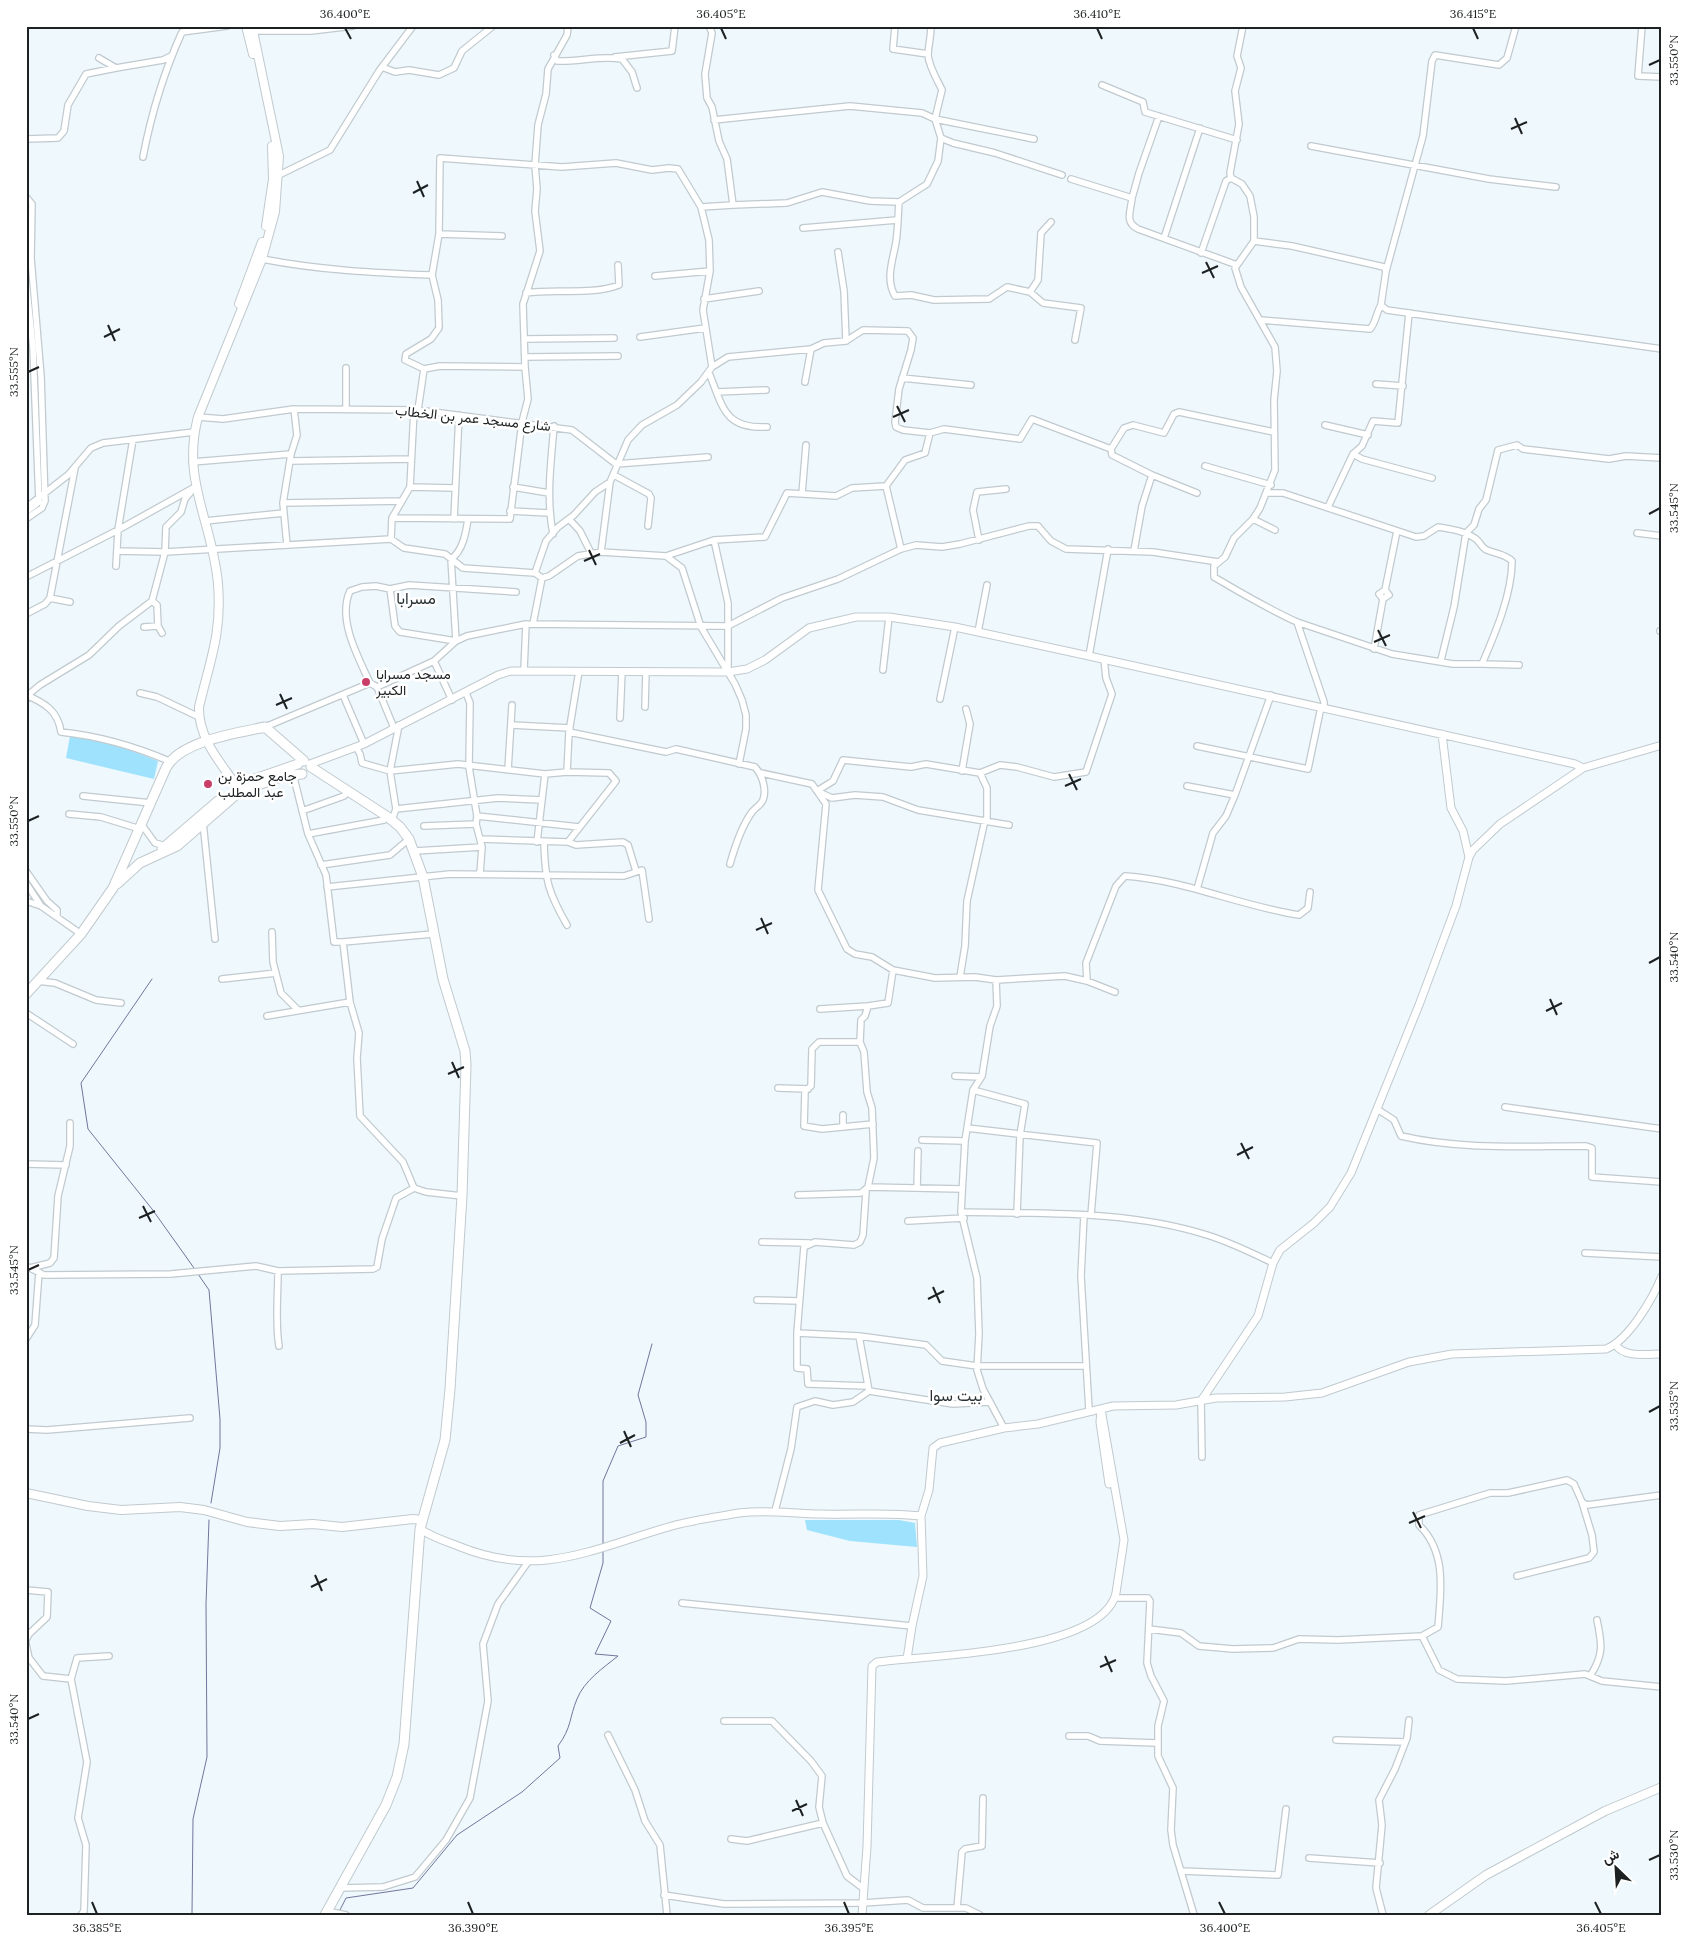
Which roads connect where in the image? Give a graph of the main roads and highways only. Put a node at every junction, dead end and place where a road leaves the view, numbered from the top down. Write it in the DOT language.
graph roads {
  1 [pos="251,28"];
  2 [pos="212,381"];
  3 [pos="207,741"];
  4 [pos="306,764"];
  5 [pos="238,788"];
  6 [pos="153,856"];
  7 [pos="113,888"];
  8 [pos="30,988"];
  9 [pos="26,1493"];
  10 [pos="421,1525"];
  11 [pos="1662,1788"];
  12 [pos="326,1913"];
  13 [pos="1429,1915"];
  1 -- 2 [label="main road"];
  1 -- 2 [label="main road"];
  2 -- 3 [label="main road"];
  3 -- 4 [label="main road"];
  3 -- 5 [label="main road"];
  3 -- 7 [label="main road"];
  4 -- 5 [label="main road"];
  4 -- 5 [label="main road"];
  4 -- 10 [label="main road"];
  5 -- 6 [label="main road"];
  5 -- 6 [label="main road"];
  6 -- 7 [label="main road"];
  7 -- 8 [label="main road"];
  9 -- 10 [label="main road"];
  10 -- 12 [label="main road"];
  11 -- 13 [label="main road"];
}
